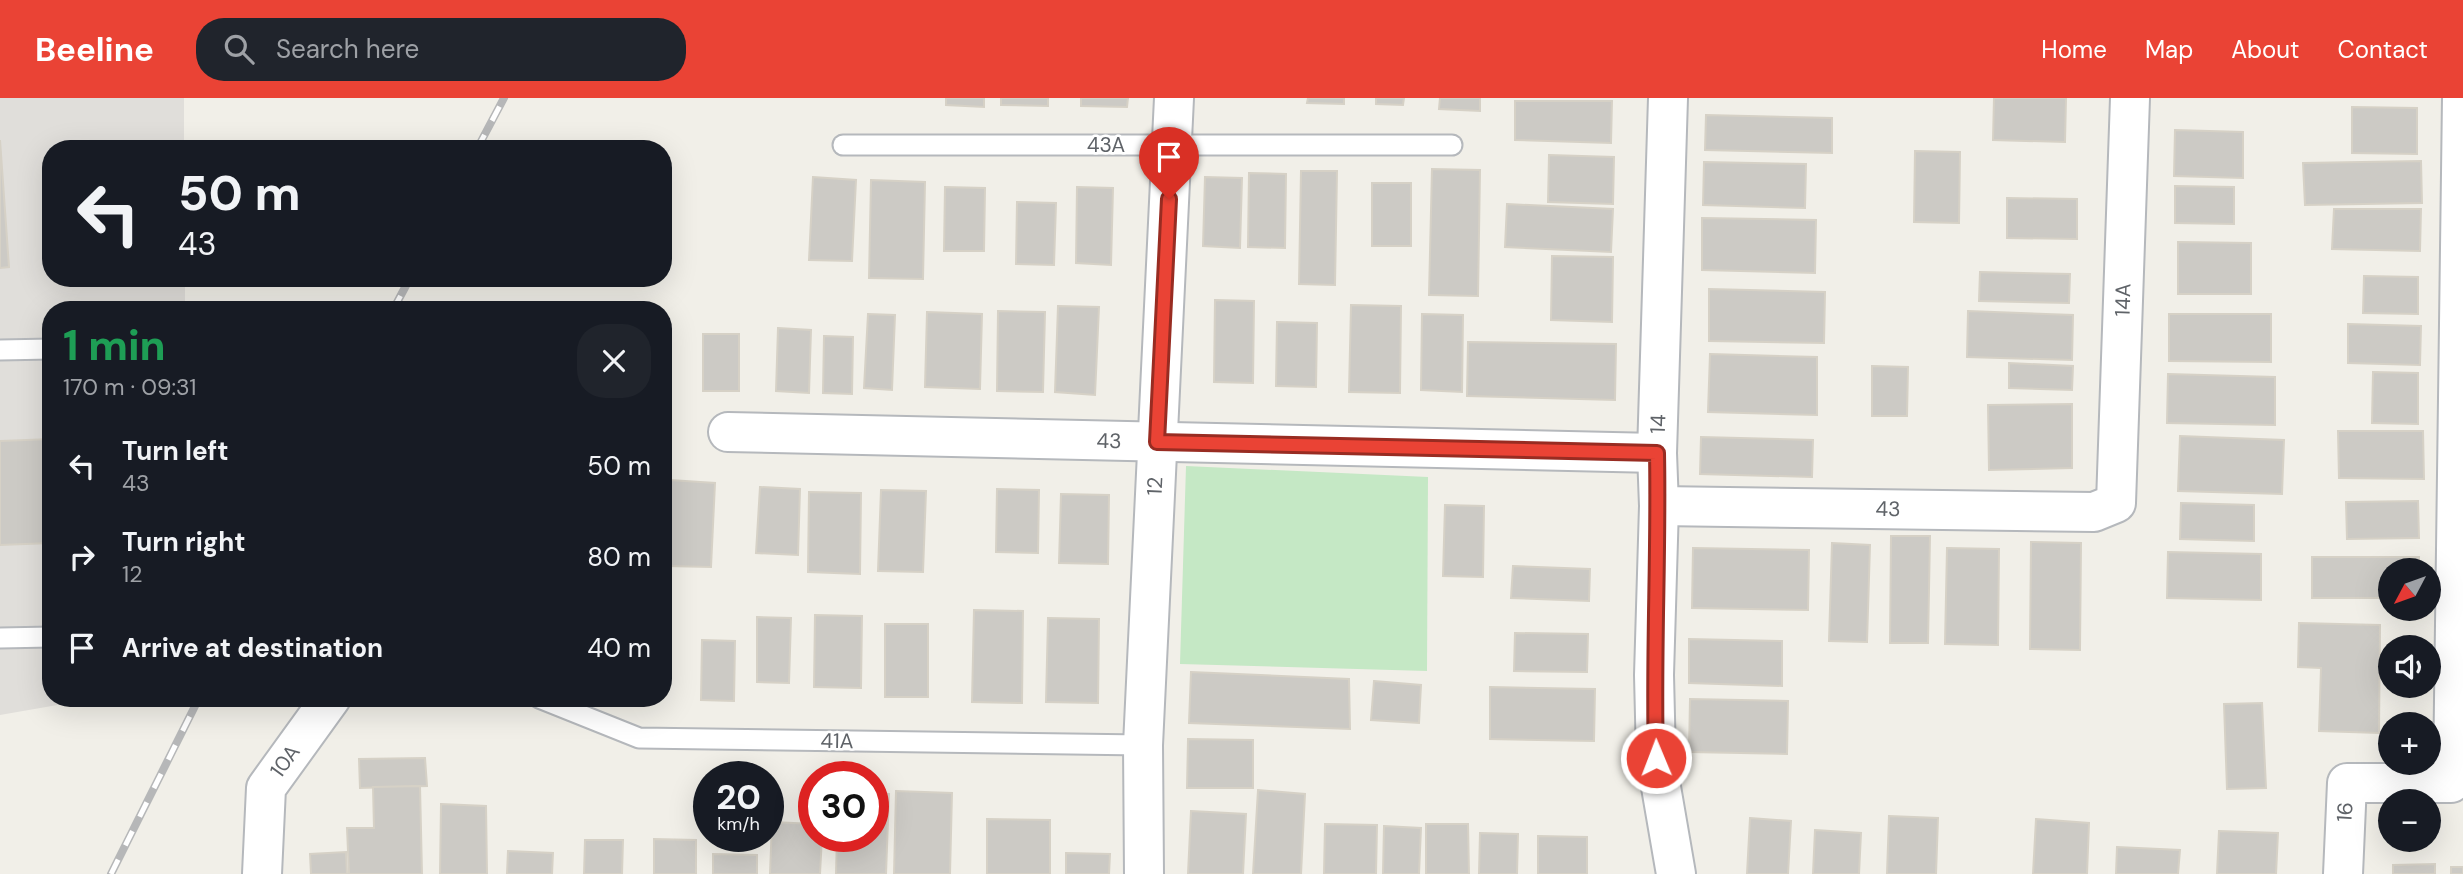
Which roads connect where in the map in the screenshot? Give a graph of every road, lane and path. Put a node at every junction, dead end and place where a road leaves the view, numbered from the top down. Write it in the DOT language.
graph roads {
  1 [pos="1174,98"];
  2 [pos="1668,98"];
  3 [pos="2130,98"];
  4 [pos="2462,98"];
  5 [pos="843,145"];
  6 [pos="1172,145"];
  7 [pos="1452,145"];
  8 [pos="42,349"];
  9 [pos="0,350"];
  10 [pos="728,432"];
  11 [pos="1157,442"];
  12 [pos="1657,453"];
  13 [pos="2116,503"];
  14 [pos="1659,506"];
  15 [pos="2459,595"];
  16 [pos="42,637"];
  17 [pos="0,638"];
  18 [pos="324,707"];
  19 [pos="562,707"];
  20 [pos="1143,745"];
  21 [pos="262,874"];
  22 [pos="1144,874"];
  23 [pos="1676,874"];
  24 [pos="2343,874"];
  1 -- 6 [label="street, 12"];
  2 -- 12 [label="street, 14"];
  3 -- 13 [label="street, 14A"];
  4 -- 15 [label="street, 16"];
  5 -- 6 [label="lane, 43A"];
  6 -- 7 [label="lane, 43A"];
  6 -- 11 [label="street, 12"];
  8 -- 9 [label="lane"];
  10 -- 11 [label="street, 43"];
  11 -- 12 [label="street, 43"];
  11 -- 20 [label="street, 12"];
  12 -- 14 [label="street, 14"];
  13 -- 14 [label="street, 43"];
  14 -- 23 [label="street, 14"];
  15 -- 24 [label="street, 16"];
  16 -- 17 [label="lane"];
  18 -- 21 [label="street, 10A"];
  19 -- 20 [label="lane, 41A"];
  20 -- 22 [label="street, 12"];
}
